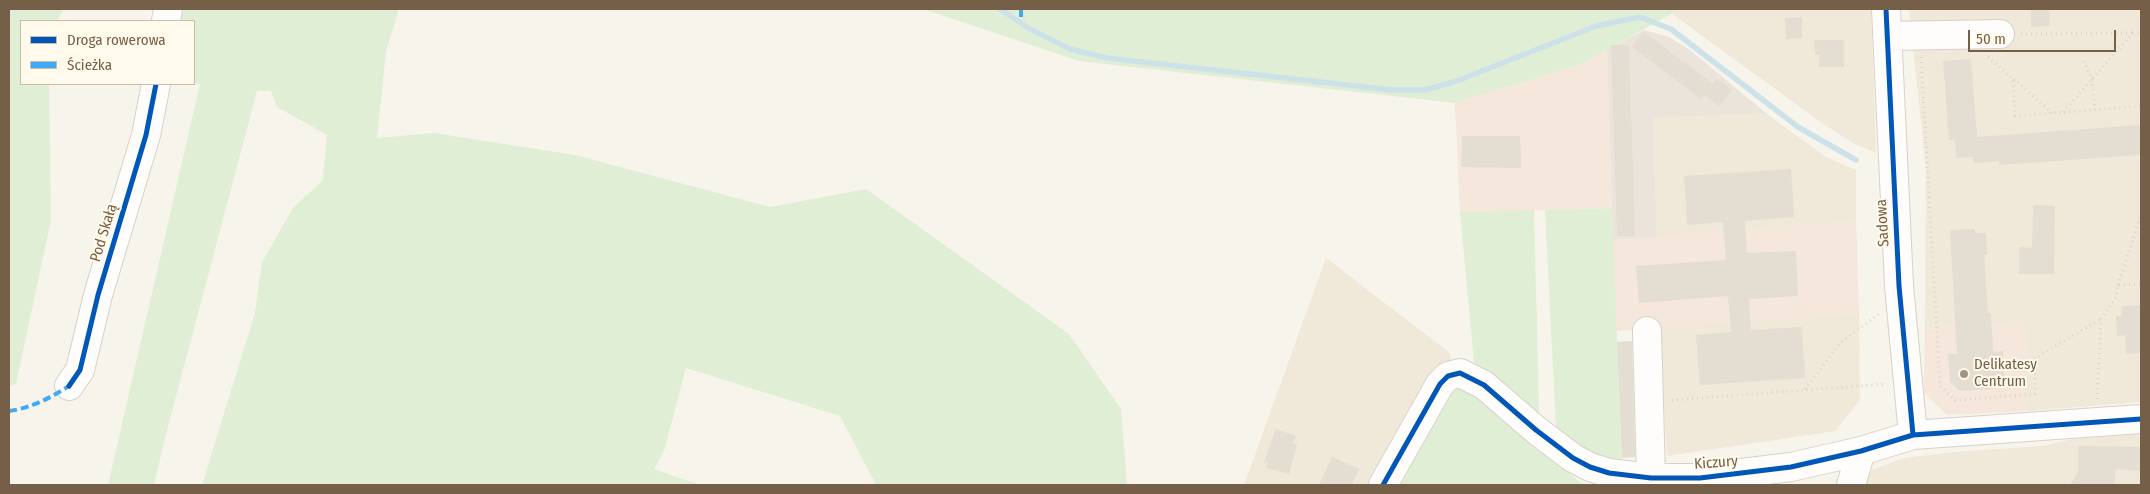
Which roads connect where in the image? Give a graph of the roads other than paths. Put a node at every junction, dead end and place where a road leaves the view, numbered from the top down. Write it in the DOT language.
graph roads {
  1 [pos="1886,9"];
  2 [pos="1888,36"];
  3 [pos="1992,44"];
  4 [pos="156,85"];
  5 [pos="1647,331"];
  6 [pos="68,386"];
  7 [pos="2141,419"];
  8 [pos="1914,435"];
  9 [pos="1860,451"];
  10 [pos="1651,478"];
  11 [pos="1383,485"];
  12 [pos="1851,485"];
  1 -- 2 [label="street, Sadowa"];
  2 -- 3 [label="street"];
  2 -- 8 [label="street, Sadowa"];
  4 -- 6 [label="street, Pod Skałą"];
  5 -- 10 [label="street"];
  7 -- 8 [label="street, Kiczury"];
  8 -- 9 [label="street, Kiczury"];
  9 -- 10 [label="street, Kiczury"];
  9 -- 12 [label="street"];
  10 -- 11 [label="street, Kiczury"];
}
